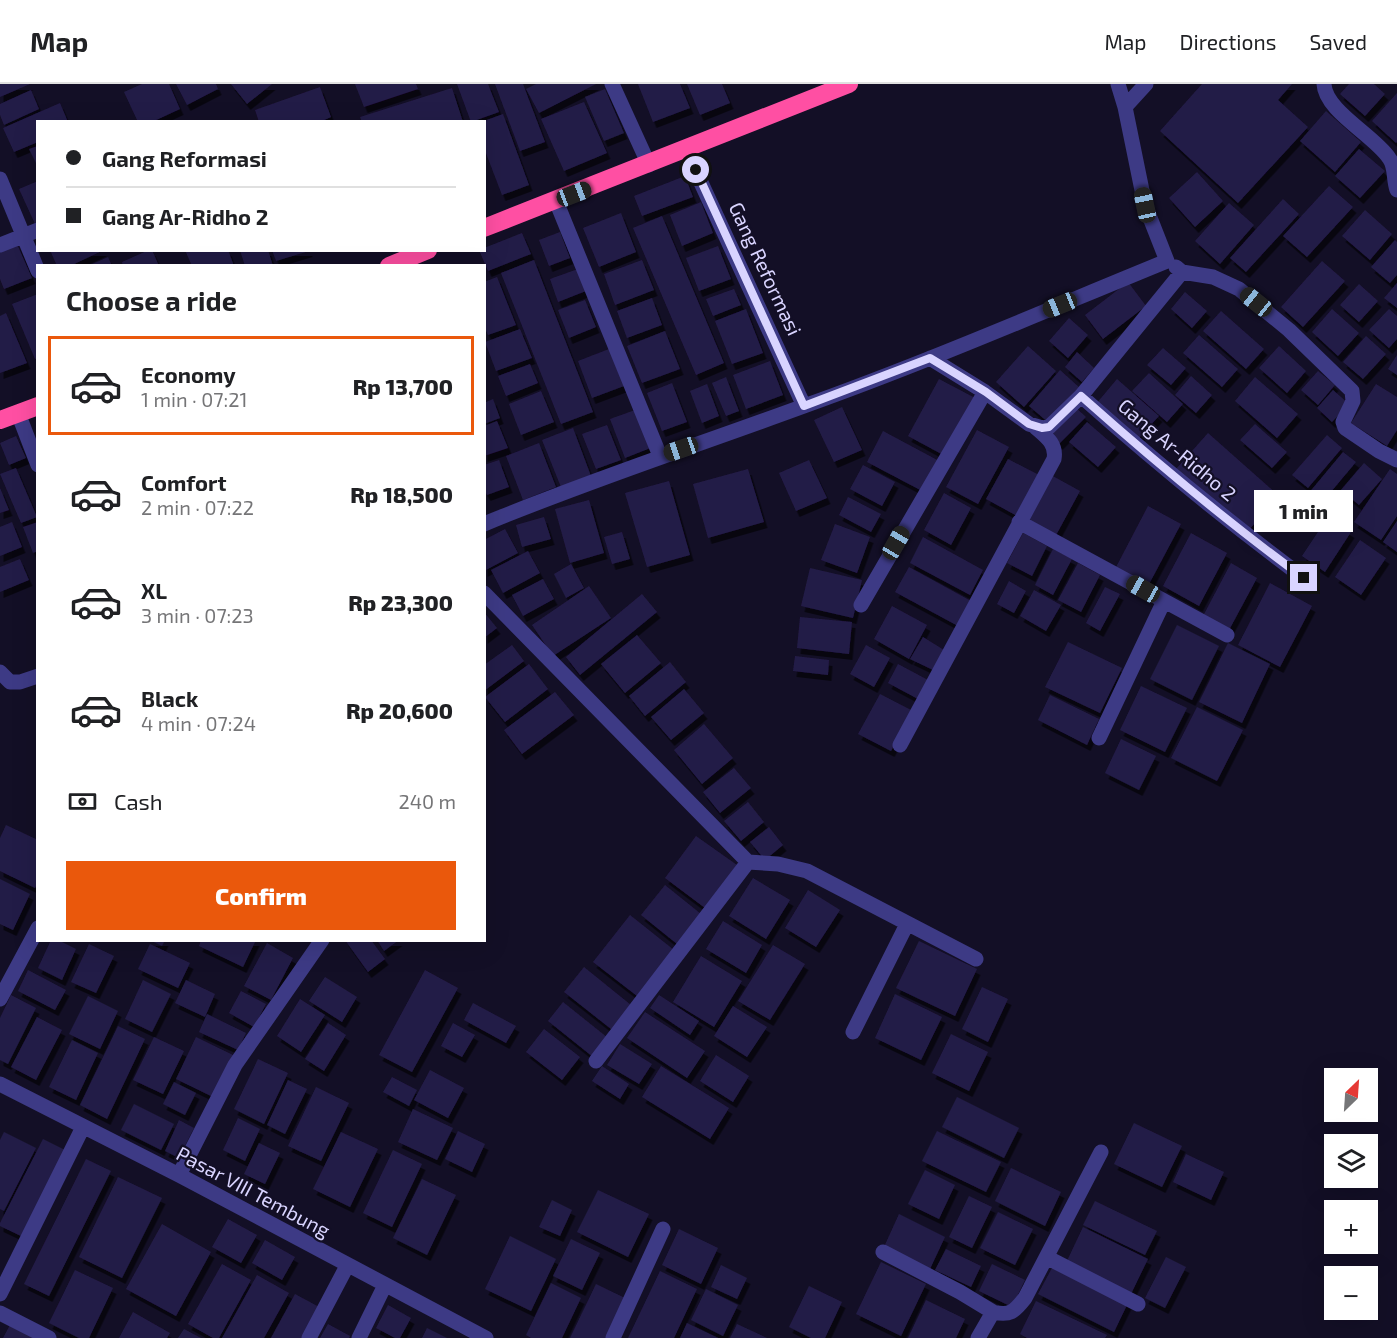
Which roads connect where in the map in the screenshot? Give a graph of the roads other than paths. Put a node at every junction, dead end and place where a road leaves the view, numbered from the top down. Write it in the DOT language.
graph roads {
  1 [pos="612,84"];
  2 [pos="849,84"];
  3 [pos="1118,84"];
  4 [pos="1146,84"];
  5 [pos="1324,84"];
  6 [pos="1125,108"];
  7 [pos="686,150"];
  8 [pos="649,165"];
  9 [pos="2,188"];
  10 [pos="1397,190"];
  11 [pos="556,201"];
  12 [pos="486,227"];
  13 [pos="36,231"];
  14 [pos="22,236"];
  15 [pos="0,245"];
  16 [pos="423,252"];
  17 [pos="1167,261"];
  18 [pos="394,264"];
  19 [pos="36,267"];
  20 [pos="1182,272"];
  21 [pos="930,358"];
  22 [pos="986,392"];
  23 [pos="1081,396"];
  24 [pos="804,406"];
  25 [pos="36,407"];
  26 [pos="18,413"];
  27 [pos="0,420"];
  28 [pos="1034,426"];
  29 [pos="660,456"];
  30 [pos="36,460"];
  31 [pos="1397,460"];
  32 [pos="1019,522"];
  33 [pos="486,523"];
  34 [pos="1304,578"];
  35 [pos="486,595"];
  36 [pos="1164,601"];
  37 [pos="861,605"];
  38 [pos="1227,635"];
  39 [pos="0,672"];
  40 [pos="36,677"];
  41 [pos="1099,738"];
  42 [pos="900,745"];
  43 [pos="748,862"];
  44 [pos="907,924"];
  45 [pos="36,932"];
  46 [pos="321,942"];
  47 [pos="976,959"];
  48 [pos="0,999"];
  49 [pos="853,1032"];
  50 [pos="596,1061"];
  51 [pos="0,1084"];
  52 [pos="83,1127"];
  53 [pos="1101,1152"];
  54 [pos="179,1175"];
  55 [pos="663,1230"];
  56 [pos="883,1252"];
  57 [pos="1048,1258"];
  58 [pos="347,1266"];
  59 [pos="385,1286"];
  60 [pos="0,1294"];
  61 [pos="1138,1304"];
  62 [pos="993,1312"];
  63 [pos="0,1313"];
  64 [pos="49,1338"];
  65 [pos="309,1338"];
  66 [pos="358,1338"];
  67 [pos="486,1338"];
  68 [pos="613,1338"];
  69 [pos="978,1338"];
  1 -- 8 [label="street"];
  2 -- 7 [label="highway"];
  3 -- 6 [label="street"];
  4 -- 6 [label="street"];
  5 -- 10 [label="street"];
  6 -- 17 [label="street"];
  7 -- 8 [label="highway"];
  7 -- 24 [label="street, Gang Reformasi"];
  8 -- 11 [label="highway"];
  9 -- 14 [label="street"];
  11 -- 12 [label="highway"];
  11 -- 29 [label="street"];
  13 -- 14 [label="street"];
  14 -- 15 [label="street"];
  14 -- 19 [label="street"];
  16 -- 18 [label="highway"];
  17 -- 20 [label="street"];
  17 -- 21 [label="street"];
  20 -- 23 [label="street"];
  20 -- 31 [label="street"];
  21 -- 22 [label="street"];
  21 -- 24 [label="street"];
  22 -- 28 [label="street"];
  22 -- 37 [label="street"];
  23 -- 28 [label="street"];
  23 -- 34 [label="street, Gang Ar-Ridho 2"];
  24 -- 29 [label="street"];
  25 -- 26 [label="highway"];
  26 -- 27 [label="highway"];
  26 -- 30 [label="street"];
  28 -- 32 [label="street"];
  29 -- 33 [label="street"];
  32 -- 36 [label="street"];
  32 -- 42 [label="street"];
  35 -- 43 [label="street"];
  36 -- 38 [label="street"];
  36 -- 41 [label="street"];
  39 -- 40 [label="street"];
  43 -- 44 [label="street"];
  43 -- 50 [label="street"];
  44 -- 47 [label="street"];
  44 -- 49 [label="street"];
  45 -- 48 [label="street"];
  46 -- 54 [label="street"];
  51 -- 52 [label="street, Pasar VIII Tembung"];
  52 -- 54 [label="street, Pasar VIII Tembung"];
  52 -- 60 [label="street"];
  53 -- 57 [label="street"];
  54 -- 58 [label="street, Pasar VIII Tembung"];
  55 -- 68 [label="street"];
  56 -- 62 [label="street"];
  57 -- 61 [label="street"];
  57 -- 62 [label="street"];
  58 -- 59 [label="street, Pasar VIII Tembung"];
  58 -- 65 [label="street"];
  59 -- 66 [label="street"];
  59 -- 67 [label="street, Pasar VIII Tembung"];
  62 -- 69 [label="street"];
  63 -- 64 [label="street"];
}
